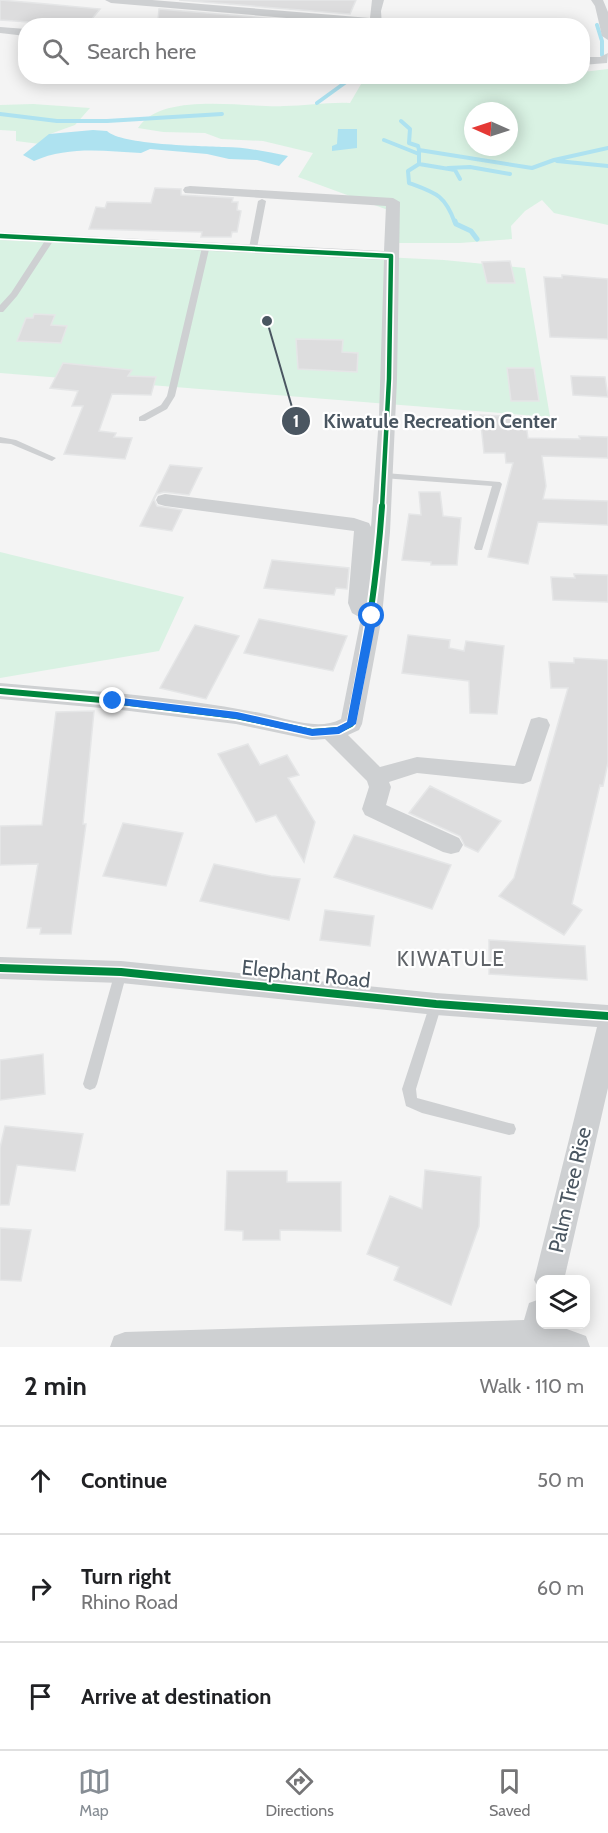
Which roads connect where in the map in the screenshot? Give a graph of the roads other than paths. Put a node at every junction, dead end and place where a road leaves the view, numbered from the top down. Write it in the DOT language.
graph roads {
  1 [pos="111,0"];
  2 [pos="378,0"];
  3 [pos="143,1"];
  4 [pos="602,4"];
  5 [pos="315,18"];
  6 [pos="376,18"];
  7 [pos="0,30"];
  8 [pos="18,32"];
  9 [pos="608,36"];
  10 [pos="608,57"];
  11 [pos="590,60"];
  12 [pos="190,190"];
  13 [pos="262,201"];
  14 [pos="0,236"];
  15 [pos="51,237"];
  16 [pos="206,245"];
  17 [pos="253,248"];
  18 [pos="391,256"];
  19 [pos="0,310"];
  20 [pos="142,419"];
  21 [pos="0,440"];
  22 [pos="52,459"];
  23 [pos="386,476"];
  24 [pos="165,500"];
  25 [pos="479,548"];
  26 [pos="372,616"];
  27 [pos="0,693"];
  28 [pos="539,725"];
  29 [pos="341,728"];
  30 [pos="376,777"];
  31 [pos="451,845"];
  32 [pos="0,968"];
  33 [pos="121,972"];
  34 [pos="436,1004"];
  35 [pos="608,1016"];
  36 [pos="608,1030"];
  37 [pos="90,1084"];
  38 [pos="509,1130"];
  39 [pos="550,1275"];
  40 [pos="536,1325"];
  41 [pos="545,1329"];
  42 [pos="469,1342"];
  43 [pos="125,1347"];
  44 [pos="575,1347"];
  1 -- 3 [label="street"];
  2 -- 6 [label="street"];
  3 -- 5 [label="street"];
  4 -- 9 [label="street"];
  7 -- 8 [label="street"];
  10 -- 11 [label="street"];
  12 -- 18 [label="street"];
  13 -- 17 [label="lane"];
  14 -- 15 [label="street"];
  15 -- 16 [label="street"];
  15 -- 19 [label="lane"];
  16 -- 17 [label="street"];
  16 -- 20 [label="lane"];
  17 -- 18 [label="street"];
  18 -- 23 [label="street"];
  21 -- 22 [label="lane"];
  23 -- 25 [label="lane"];
  23 -- 26 [label="street"];
  24 -- 26 [label="street"];
  26 -- 29 [label="street"];
  27 -- 29 [label="street"];
  28 -- 30 [label="street"];
  29 -- 30 [label="street"];
  30 -- 31 [label="street"];
  32 -- 33 [label="street, Elephant Road"];
  33 -- 34 [label="street, Elephant Road"];
  33 -- 37 [label="lane"];
  34 -- 35 [label="street, Elephant Road"];
  34 -- 38 [label="lane"];
  36 -- 39 [label="street, Palm Tree Rise"];
  40 -- 42 [label="street"];
  41 -- 44 [label="street"];
  42 -- 43 [label="street"];
}
